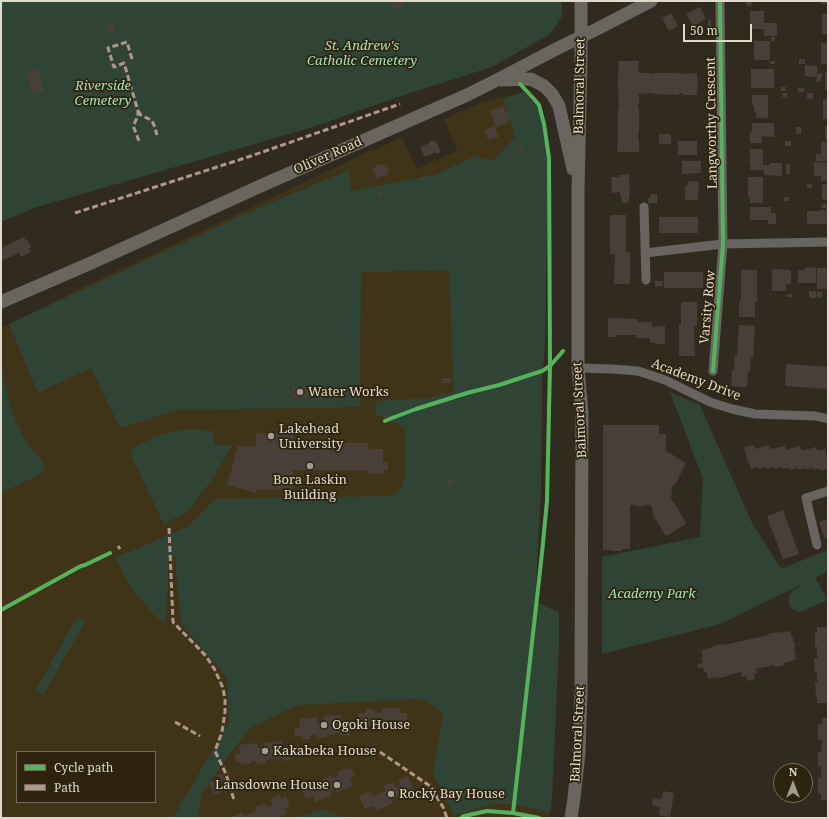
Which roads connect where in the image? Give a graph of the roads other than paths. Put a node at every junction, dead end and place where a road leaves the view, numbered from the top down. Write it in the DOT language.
graph roads {
  1 [pos="582,1"];
  2 [pos="652,1"];
  3 [pos="720,1"];
  4 [pos="581,36"];
  5 [pos="497,80"];
  6 [pos="578,191"];
  7 [pos="644,207"];
  8 [pos="828,242"];
  9 [pos="723,244"];
  10 [pos="645,253"];
  11 [pos="646,280"];
  12 [pos="1,302"];
  13 [pos="578,368"];
  14 [pos="713,371"];
  15 [pos="828,419"];
  16 [pos="828,491"];
  17 [pos="817,545"];
  18 [pos="571,818"];
  1 -- 4 [label="main road, Balmoral Street"];
  2 -- 4 [label="main road, Oliver Road"];
  3 -- 9 [label="street, Langworthy Crescent"];
  4 -- 5 [label="main road, Oliver Road"];
  4 -- 6 [label="main road, Balmoral Street"];
  5 -- 6 [label="main road"];
  5 -- 12 [label="main road, Oliver Road"];
  6 -- 13 [label="main road, Balmoral Street"];
  7 -- 10 [label="street"];
  8 -- 9 [label="street"];
  9 -- 10 [label="street"];
  9 -- 14 [label="street, Varsity Row"];
  10 -- 11 [label="street"];
  13 -- 15 [label="street, Academy Drive"];
  13 -- 18 [label="main road, Balmoral Street"];
  16 -- 17 [label="street"];
}
